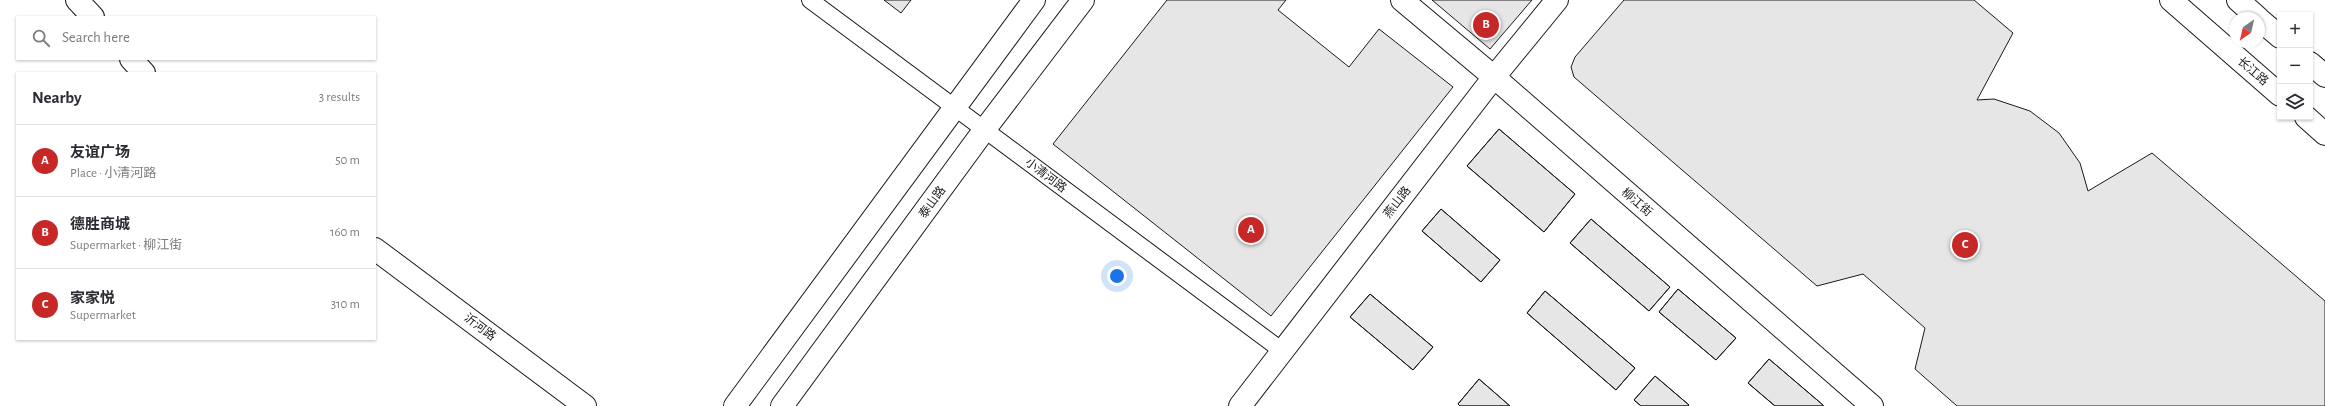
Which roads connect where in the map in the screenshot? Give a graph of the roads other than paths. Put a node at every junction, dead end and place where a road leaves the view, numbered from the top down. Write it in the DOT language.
graph roads {
  1 [pos="78,0"];
  2 [pos="810,0"];
  3 [pos="1034,0"];
  4 [pos="1083,0"];
  5 [pos="1402,0"];
  6 [pos="1557,0"];
  7 [pos="2171,0"];
  8 [pos="2238,0"];
  9 [pos="2252,12"];
  10 [pos="92,16"];
  11 [pos="2265,23"];
  12 [pos="2277,34"];
  13 [pos="132,60"];
  14 [pos="2313,66"];
  15 [pos="143,72"];
  16 [pos="2325,76"];
  17 [pos="1494,77"];
  18 [pos="2277,92"];
  19 [pos="954,107"];
  20 [pos="2309,120"];
  21 [pos="985,129"];
  22 [pos="2325,134"];
  23 [pos="376,250"];
  24 [pos="1281,350"];
  25 [pos="585,406"];
  26 [pos="735,406"];
  27 [pos="782,406"];
  28 [pos="1240,406"];
  29 [pos="1872,406"];
  1 -- 10 [label="street"];
  2 -- 19 [label="street, 小清河路"];
  3 -- 19 [label="street"];
  4 -- 21 [label="street, 泰山路"];
  5 -- 17 [label="street, 柳江街"];
  6 -- 17 [label="street, 燕山路"];
  7 -- 18 [label="street, 长江路"];
  8 -- 9 [label="street"];
  11 -- 12 [label="street"];
  13 -- 15 [label="street"];
  14 -- 16 [label="street"];
  17 -- 24 [label="street, 燕山路"];
  17 -- 29 [label="street, 柳江街"];
  19 -- 21 [label="street, 小清河路"];
  19 -- 26 [label="street"];
  20 -- 22 [label="street"];
  21 -- 24 [label="street, 小清河路"];
  21 -- 27 [label="street, 泰山路"];
  23 -- 25 [label="street, 沂河路"];
  24 -- 28 [label="street, 燕山路"];
}
